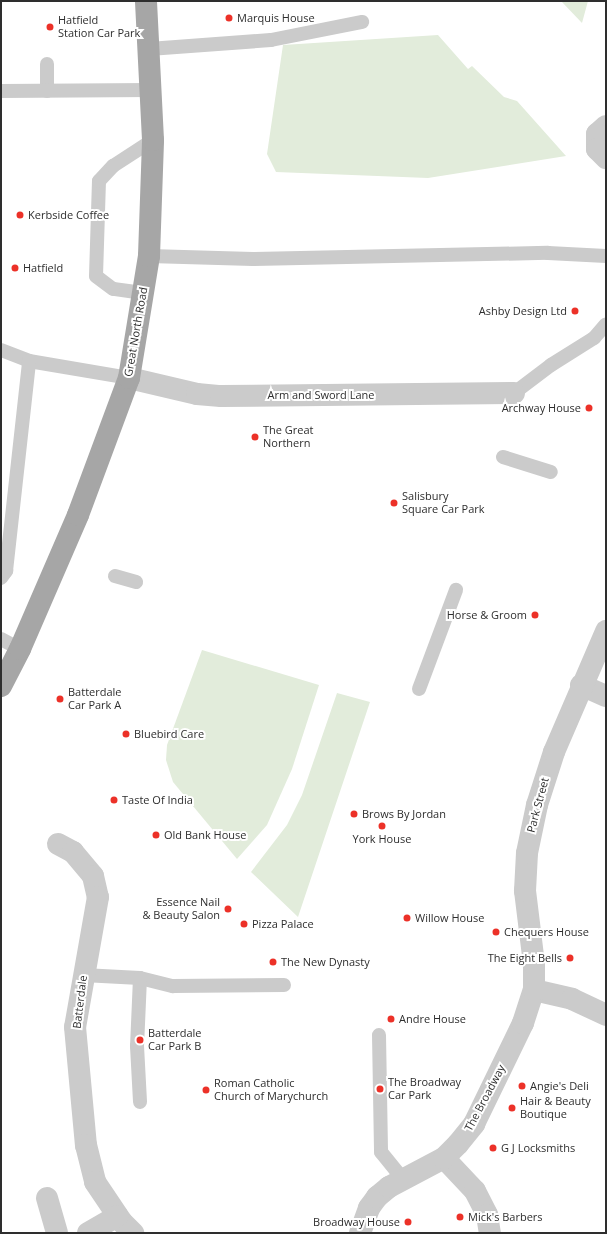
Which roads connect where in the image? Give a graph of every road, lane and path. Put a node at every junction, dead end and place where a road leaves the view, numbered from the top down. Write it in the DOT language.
graph roads {
  1 [pos="146,1"];
  2 [pos="362,22"];
  3 [pos="149,49"];
  4 [pos="47,64"];
  5 [pos="151,90"];
  6 [pos="1,91"];
  7 [pos="47,91"];
  8 [pos="606,126"];
  9 [pos="153,140"];
  10 [pos="606,158"];
  11 [pos="149,256"];
  12 [pos="606,256"];
  13 [pos="143,293"];
  14 [pos="606,324"];
  15 [pos="1,350"];
  16 [pos="29,361"];
  17 [pos="129,378"];
  18 [pos="514,393"];
  19 [pos="503,456"];
  20 [pos="551,472"];
  21 [pos="115,576"];
  22 [pos="1,578"];
  23 [pos="136,582"];
  24 [pos="456,590"];
  25 [pos="606,631"];
  26 [pos="1,639"];
  27 [pos="20,649"];
  28 [pos="1,686"];
  29 [pos="581,686"];
  30 [pos="419,689"];
  31 [pos="606,696"];
  32 [pos="58,844"];
  33 [pos="83,975"];
  34 [pos="140,978"];
  35 [pos="284,986"];
  36 [pos="534,990"];
  37 [pos="606,1015"];
  38 [pos="379,1036"];
  39 [pos="140,1102"];
  40 [pos="444,1158"];
  41 [pos="404,1180"];
  42 [pos="47,1198"];
  43 [pos="118,1216"];
  44 [pos="57,1233"];
  45 [pos="88,1233"];
  46 [pos="133,1233"];
  47 [pos="360,1233"];
  48 [pos="490,1233"];
  1 -- 3 [label="main road, Great North Road"];
  2 -- 3 [label="lane"];
  3 -- 5 [label="main road, Great North Road"];
  4 -- 7 [label="lane"];
  5 -- 7 [label="lane"];
  5 -- 9 [label="main road, Great North Road"];
  6 -- 7 [label="lane"];
  8 -- 10 [label="street"];
  9 -- 11 [label="main road, Great North Road"];
  9 -- 13 [label="lane"];
  11 -- 12 [label="lane"];
  11 -- 13 [label="main road, Great North Road"];
  13 -- 17 [label="main road, Great North Road"];
  14 -- 18 [label="lane"];
  15 -- 16 [label="lane"];
  16 -- 17 [label="lane"];
  16 -- 22 [label="lane"];
  17 -- 18 [label="street, Arm and Sword Lane"];
  17 -- 27 [label="main road, Great North Road"];
  19 -- 20 [label="lane"];
  21 -- 23 [label="lane"];
  24 -- 30 [label="lane"];
  25 -- 29 [label="street, Park Street"];
  26 -- 27 [label="lane"];
  27 -- 28 [label="main road, Great North Road"];
  29 -- 31 [label="street"];
  29 -- 36 [label="street, Park Street"];
  32 -- 33 [label="street, Batterdale"];
  33 -- 34 [label="lane"];
  33 -- 43 [label="street, Batterdale"];
  34 -- 35 [label="lane"];
  34 -- 39 [label="lane"];
  36 -- 37 [label="street"];
  36 -- 40 [label="street, The Broadway"];
  38 -- 41 [label="lane"];
  40 -- 41 [label="street, The Broadway"];
  40 -- 48 [label="street"];
  41 -- 47 [label="street, The Broadway"];
  42 -- 44 [label="street"];
  43 -- 45 [label="street"];
  43 -- 46 [label="street, Batterdale"];
}
